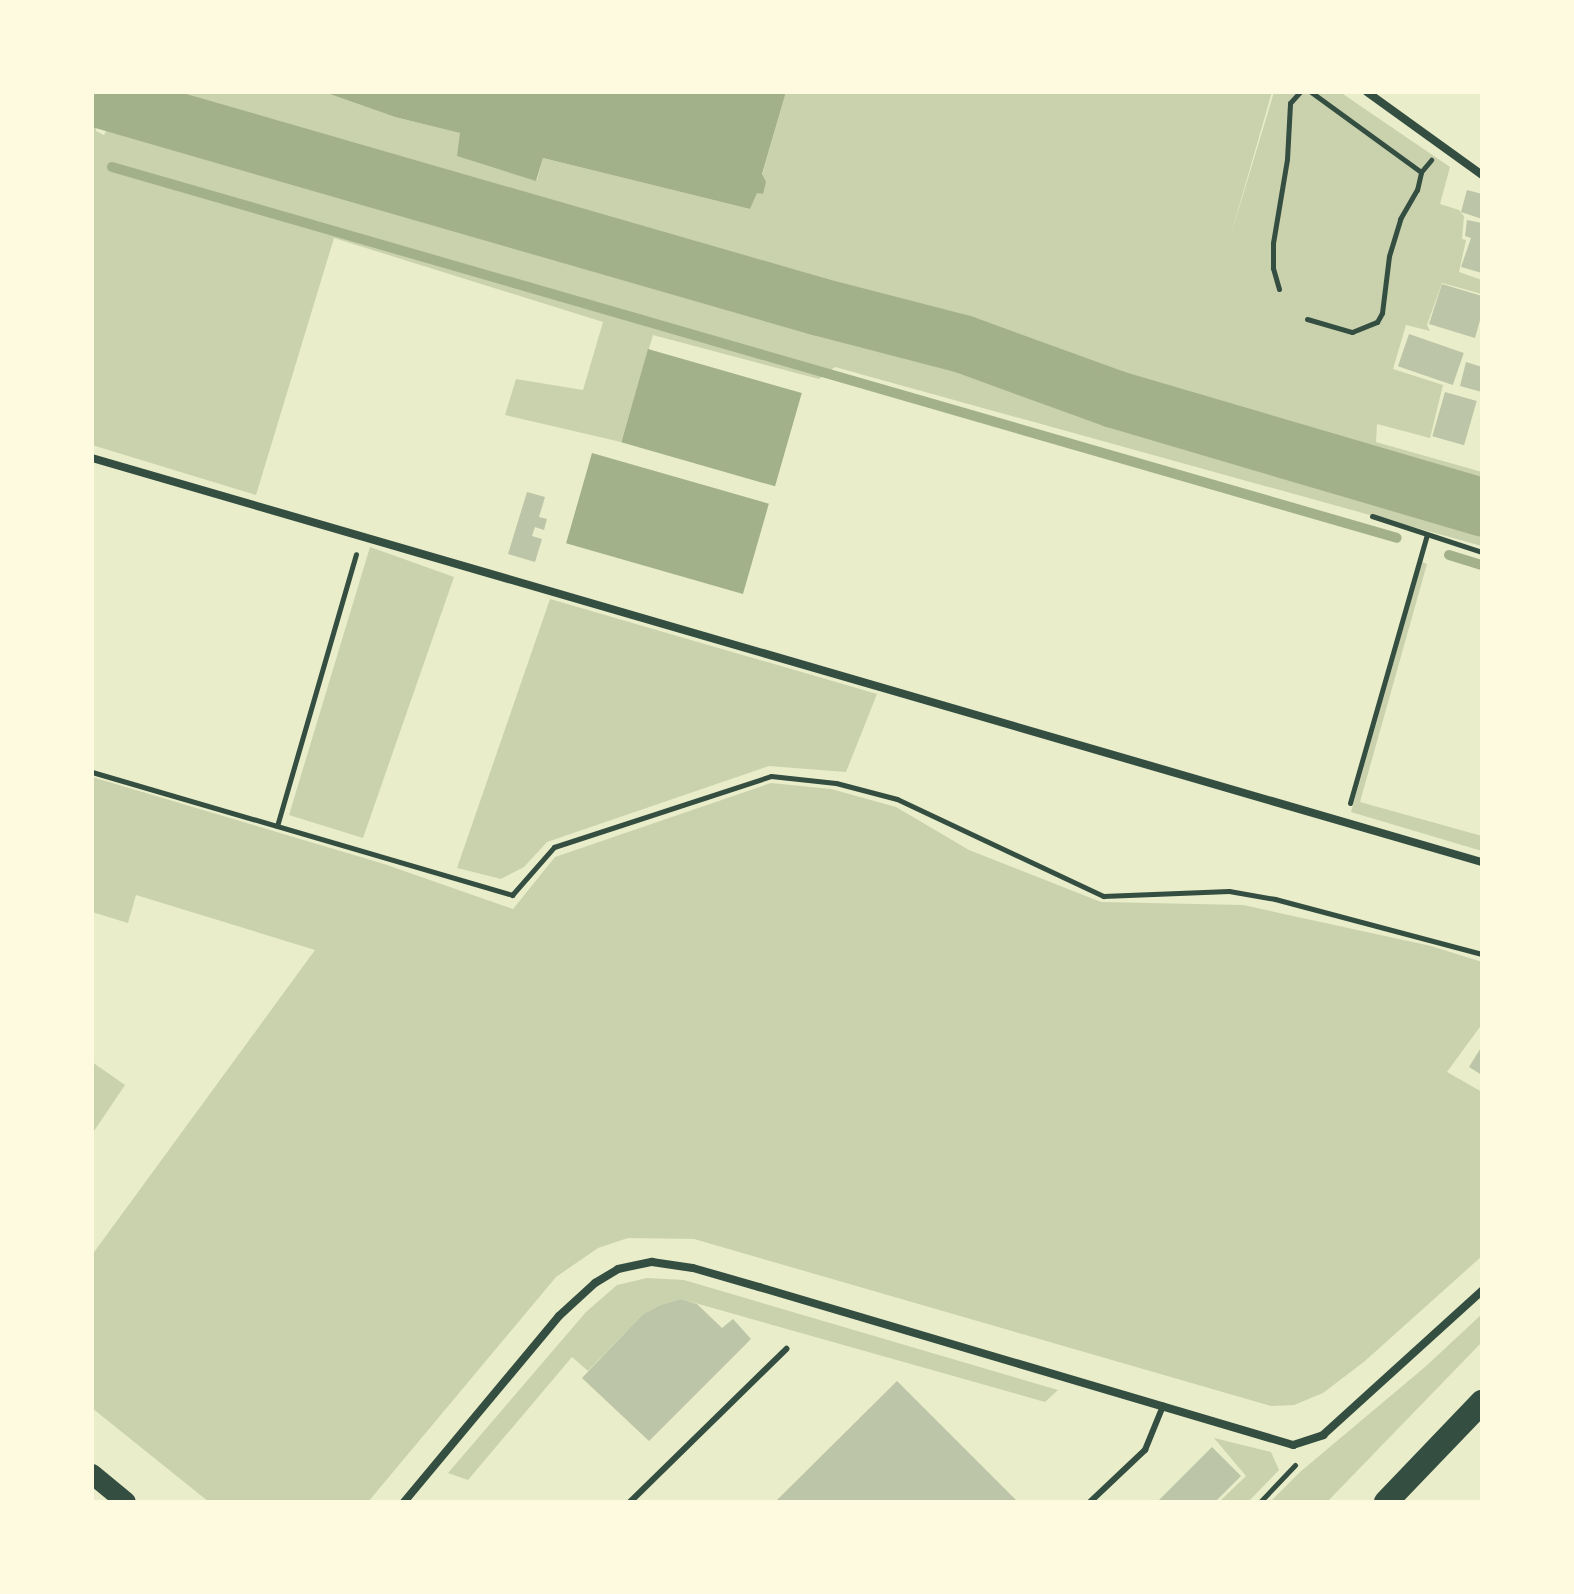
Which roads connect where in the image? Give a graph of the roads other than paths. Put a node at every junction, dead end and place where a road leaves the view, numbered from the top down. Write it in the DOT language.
graph roads {
  1 [pos="1367,92"];
  2 [pos="1482,175"];
  3 [pos="92,458"];
  4 [pos="1482,862"];
  5 [pos="1482,1291"];
  6 [pos="786,1349"];
  7 [pos="1482,1402"];
  8 [pos="1163,1406"];
  9 [pos="92,1474"];
  10 [pos="126,1502"];
  11 [pos="405,1502"];
  12 [pos="630,1502"];
  13 [pos="1090,1502"];
  14 [pos="1386,1502"];
  1 -- 2 [label="street"];
  3 -- 4 [label="street"];
  5 -- 8 [label="street"];
  6 -- 12 [label="lane"];
  7 -- 14 [label="highway"];
  8 -- 11 [label="street"];
  8 -- 13 [label="lane"];
  9 -- 10 [label="main road"];
}
